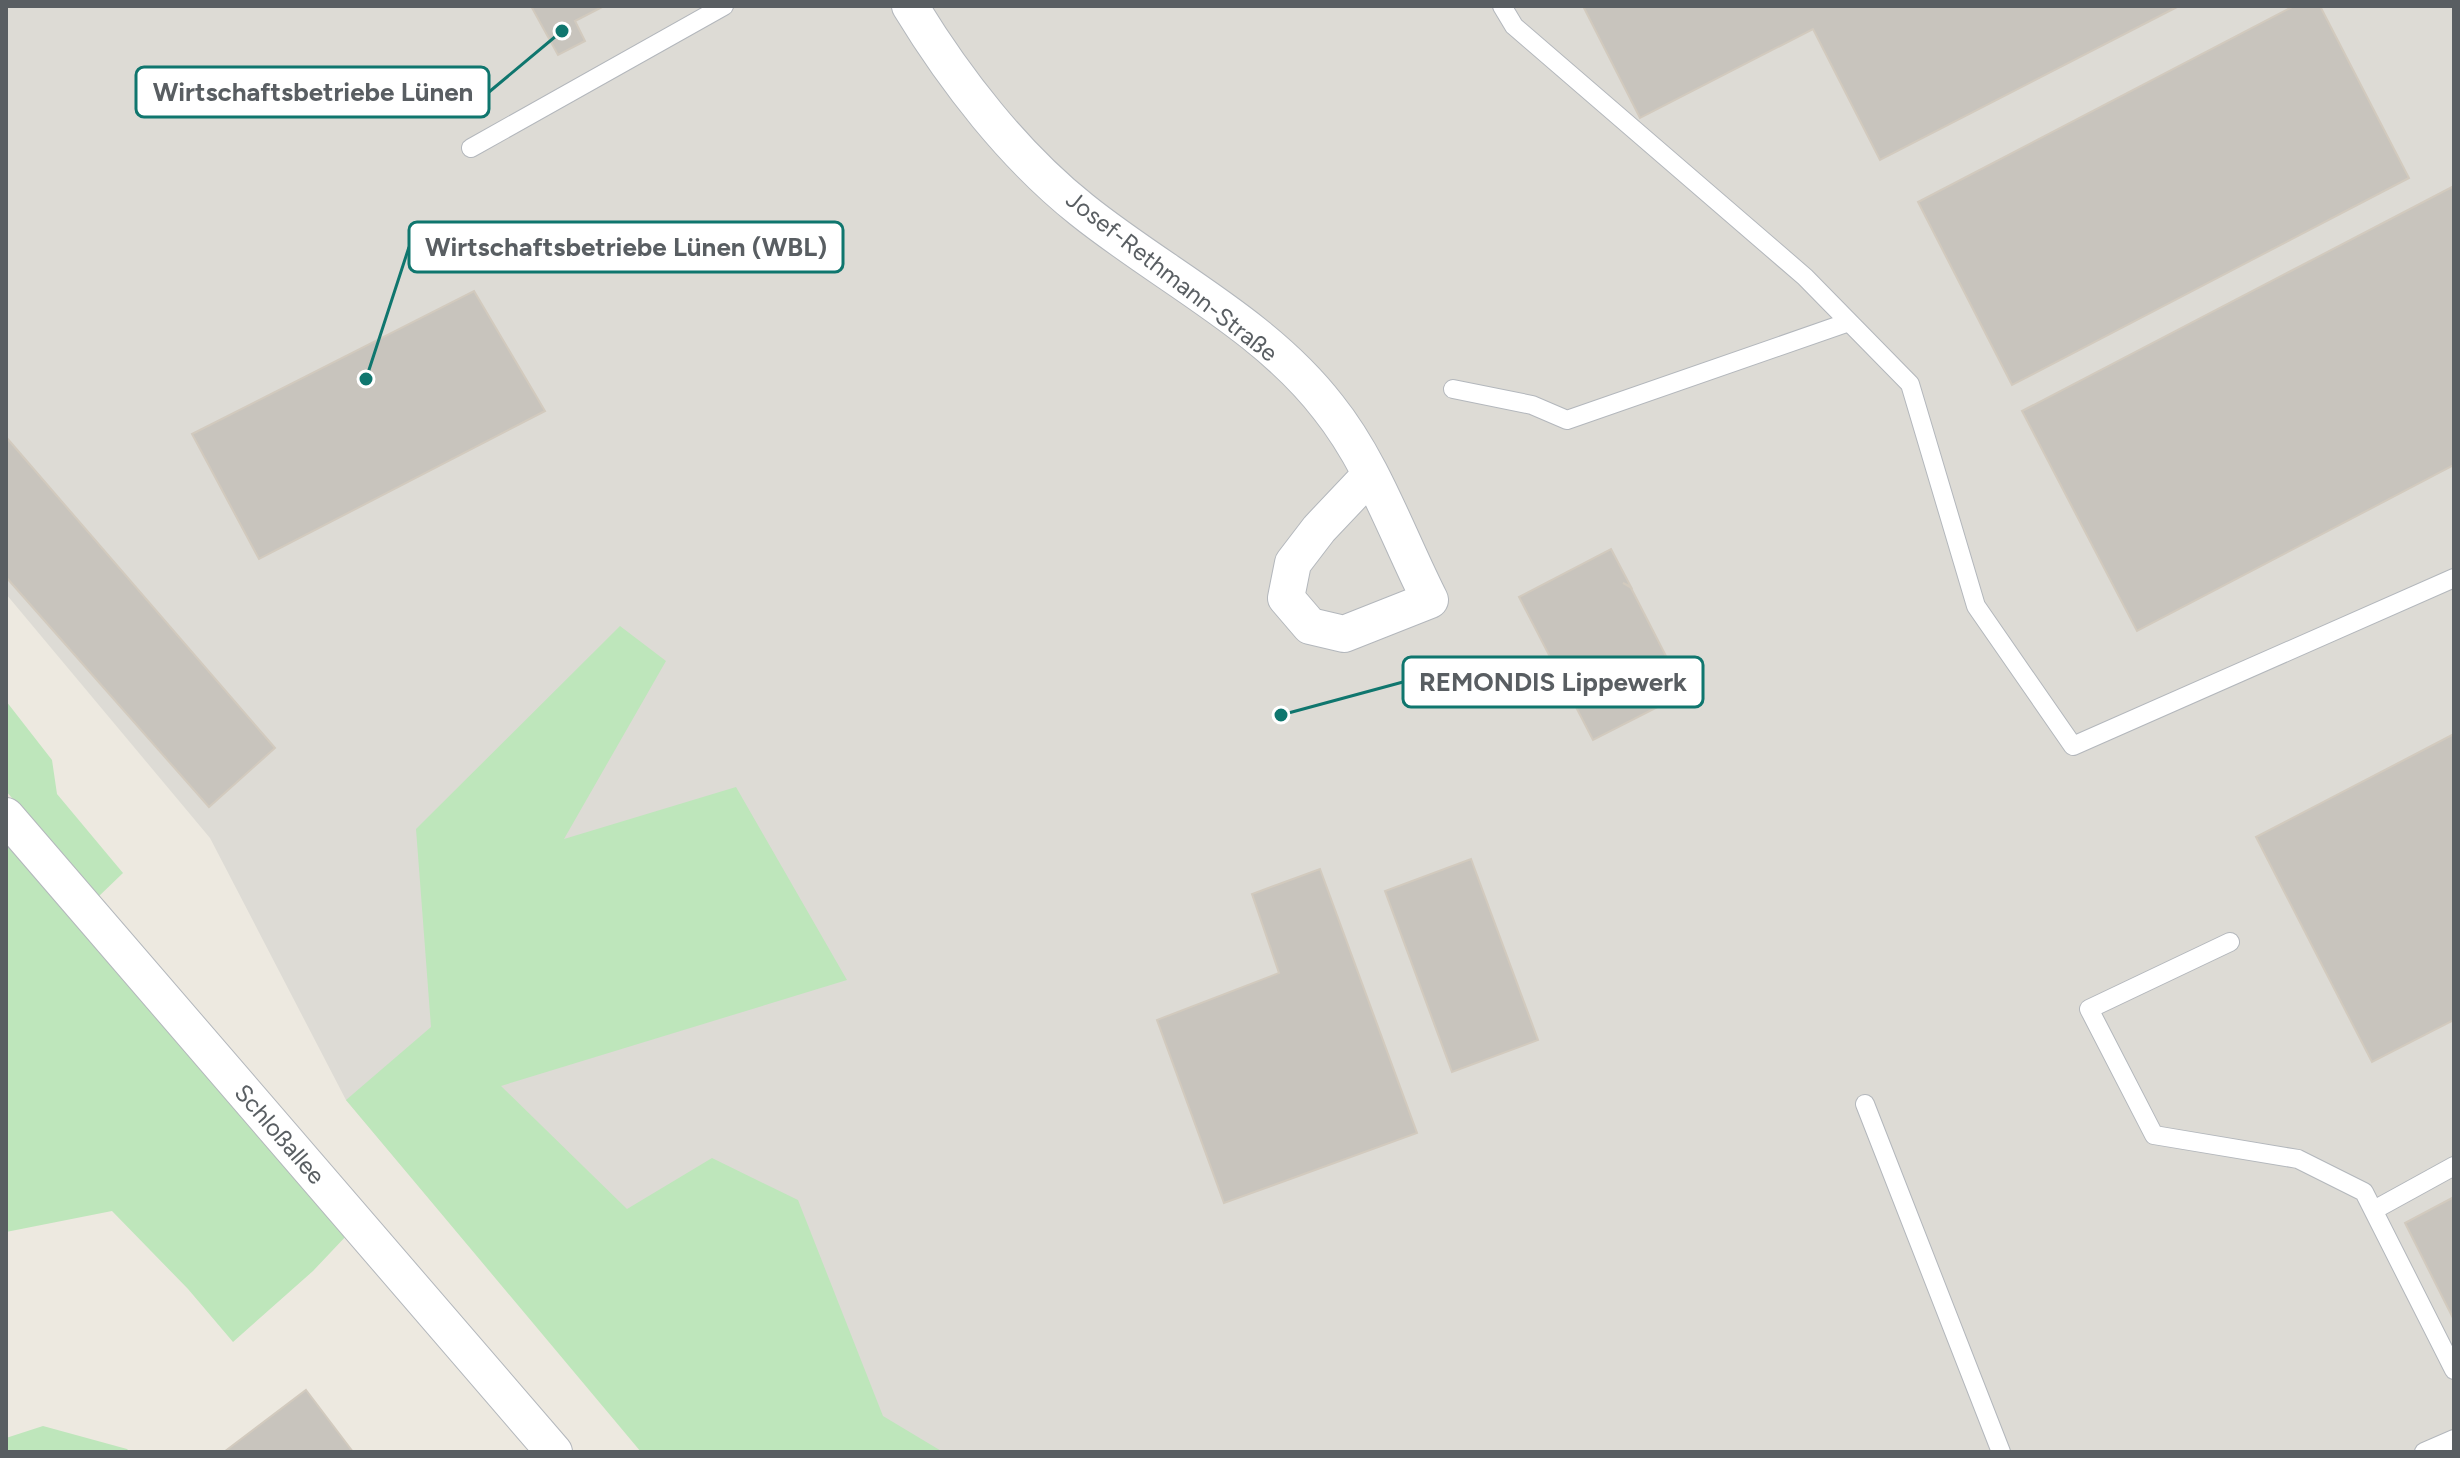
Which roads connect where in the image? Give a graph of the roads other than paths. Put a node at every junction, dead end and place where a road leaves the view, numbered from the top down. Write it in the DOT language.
graph roads {
  1 [pos="724,6"];
  2 [pos="910,6"];
  3 [pos="1502,6"];
  4 [pos="471,148"];
  5 [pos="1849,322"];
  6 [pos="1453,389"];
  7 [pos="1370,475"];
  8 [pos="2454,578"];
  9 [pos="6,816"];
  10 [pos="2230,942"];
  11 [pos="1865,1104"];
  12 [pos="2454,1166"];
  13 [pos="2374,1210"];
  14 [pos="2454,1370"];
  15 [pos="2454,1439"];
  16 [pos="554,1452"];
  17 [pos="2001,1452"];
  18 [pos="2424,1452"];
  1 -- 4 [label="lane"];
  2 -- 7 [label="street, Josef-Rethmann-Straße"];
  3 -- 5 [label="lane"];
  5 -- 6 [label="lane"];
  5 -- 8 [label="lane"];
  7 -- 7 [label="street, Josef-Rethmann-Straße"];
  9 -- 16 [label="street, Schloßallee"];
  10 -- 13 [label="lane"];
  11 -- 17 [label="lane"];
  12 -- 13 [label="lane"];
  13 -- 14 [label="lane"];
  15 -- 18 [label="lane"];
}
